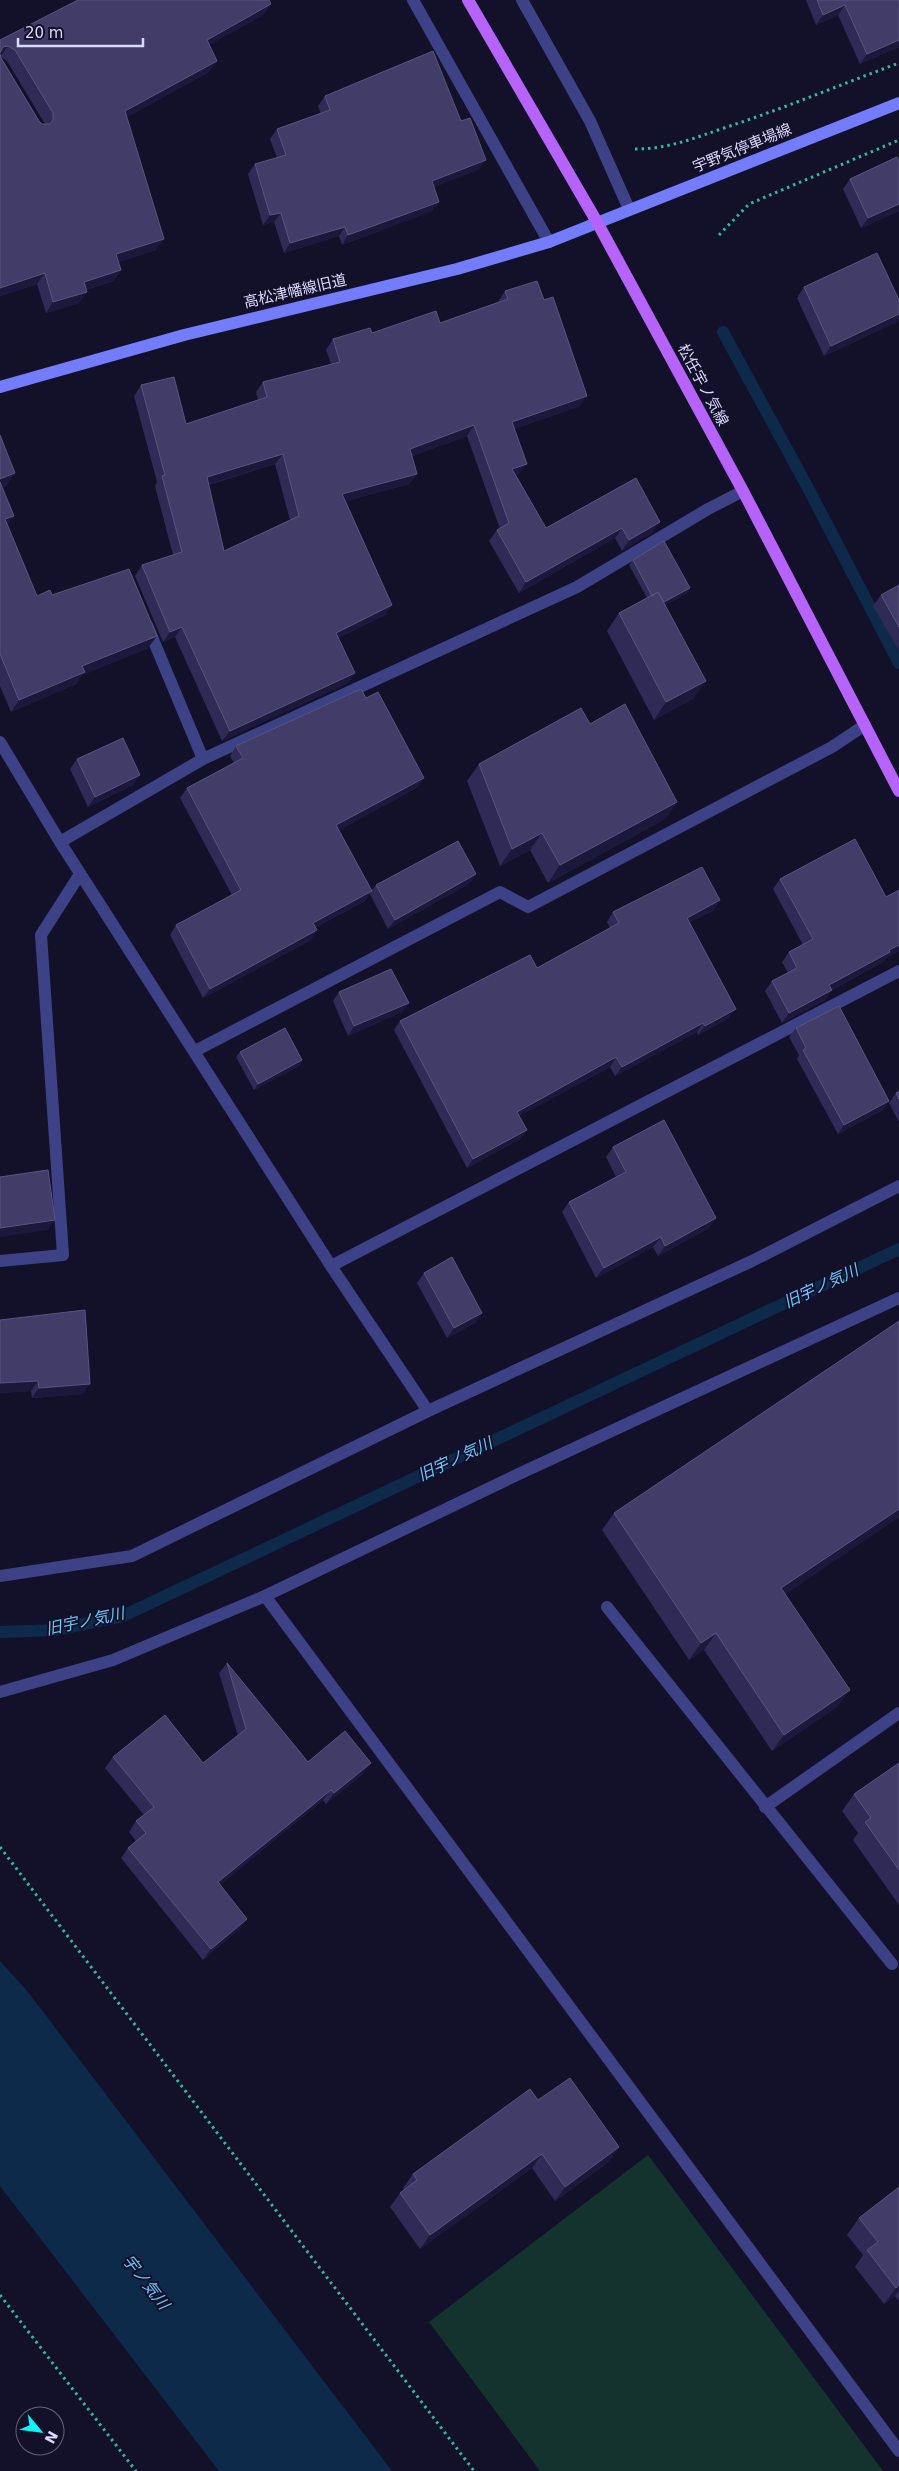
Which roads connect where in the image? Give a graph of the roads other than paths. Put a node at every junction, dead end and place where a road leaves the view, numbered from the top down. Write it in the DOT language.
graph roads {
  1 [pos="413,0"];
  2 [pos="468,0"];
  3 [pos="522,0"];
  4 [pos="899,103"];
  5 [pos="629,209"];
  6 [pos="597,222"];
  7 [pos="549,242"];
  8 [pos="0,387"];
  9 [pos="743,491"];
  10 [pos="144,617"];
  11 [pos="865,725"];
  12 [pos="0,742"];
  13 [pos="203,759"];
  14 [pos="899,791"];
  15 [pos="60,842"];
  16 [pos="80,874"];
  17 [pos="899,971"];
  18 [pos="195,1051"];
  19 [pos="899,1186"];
  20 [pos="0,1261"];
  21 [pos="331,1266"];
  22 [pos="899,1298"];
  23 [pos="428,1411"];
  24 [pos="0,1576"];
  25 [pos="265,1596"];
  26 [pos="607,1607"];
  27 [pos="0,1692"];
  28 [pos="899,1713"];
  29 [pos="765,1807"];
  30 [pos="892,1964"];
  31 [pos="899,2451"];
  1 -- 7 [label="street"];
  2 -- 6 [label="main road, 松任宇ノ気線"];
  3 -- 5 [label="street"];
  4 -- 5 [label="street, 宇野気停車場線"];
  5 -- 6 [label="street, 宇野気停車場線"];
  6 -- 7 [label="street, 高松津幡線旧道"];
  6 -- 9 [label="main road, 松任宇ノ気線"];
  7 -- 8 [label="street, 高松津幡線旧道"];
  9 -- 11 [label="main road, 松任宇ノ気線"];
  9 -- 13 [label="street"];
  10 -- 13 [label="street"];
  11 -- 14 [label="main road, 松任宇ノ気線"];
  11 -- 18 [label="street"];
  12 -- 15 [label="street"];
  13 -- 15 [label="street"];
  15 -- 16 [label="street"];
  16 -- 18 [label="street"];
  16 -- 20 [label="street"];
  17 -- 21 [label="street"];
  18 -- 21 [label="street"];
  19 -- 23 [label="street"];
  21 -- 23 [label="street"];
  22 -- 25 [label="street"];
  23 -- 24 [label="street"];
  25 -- 27 [label="street"];
  25 -- 31 [label="street"];
  26 -- 29 [label="street"];
  28 -- 29 [label="street"];
  29 -- 30 [label="street"];
}
